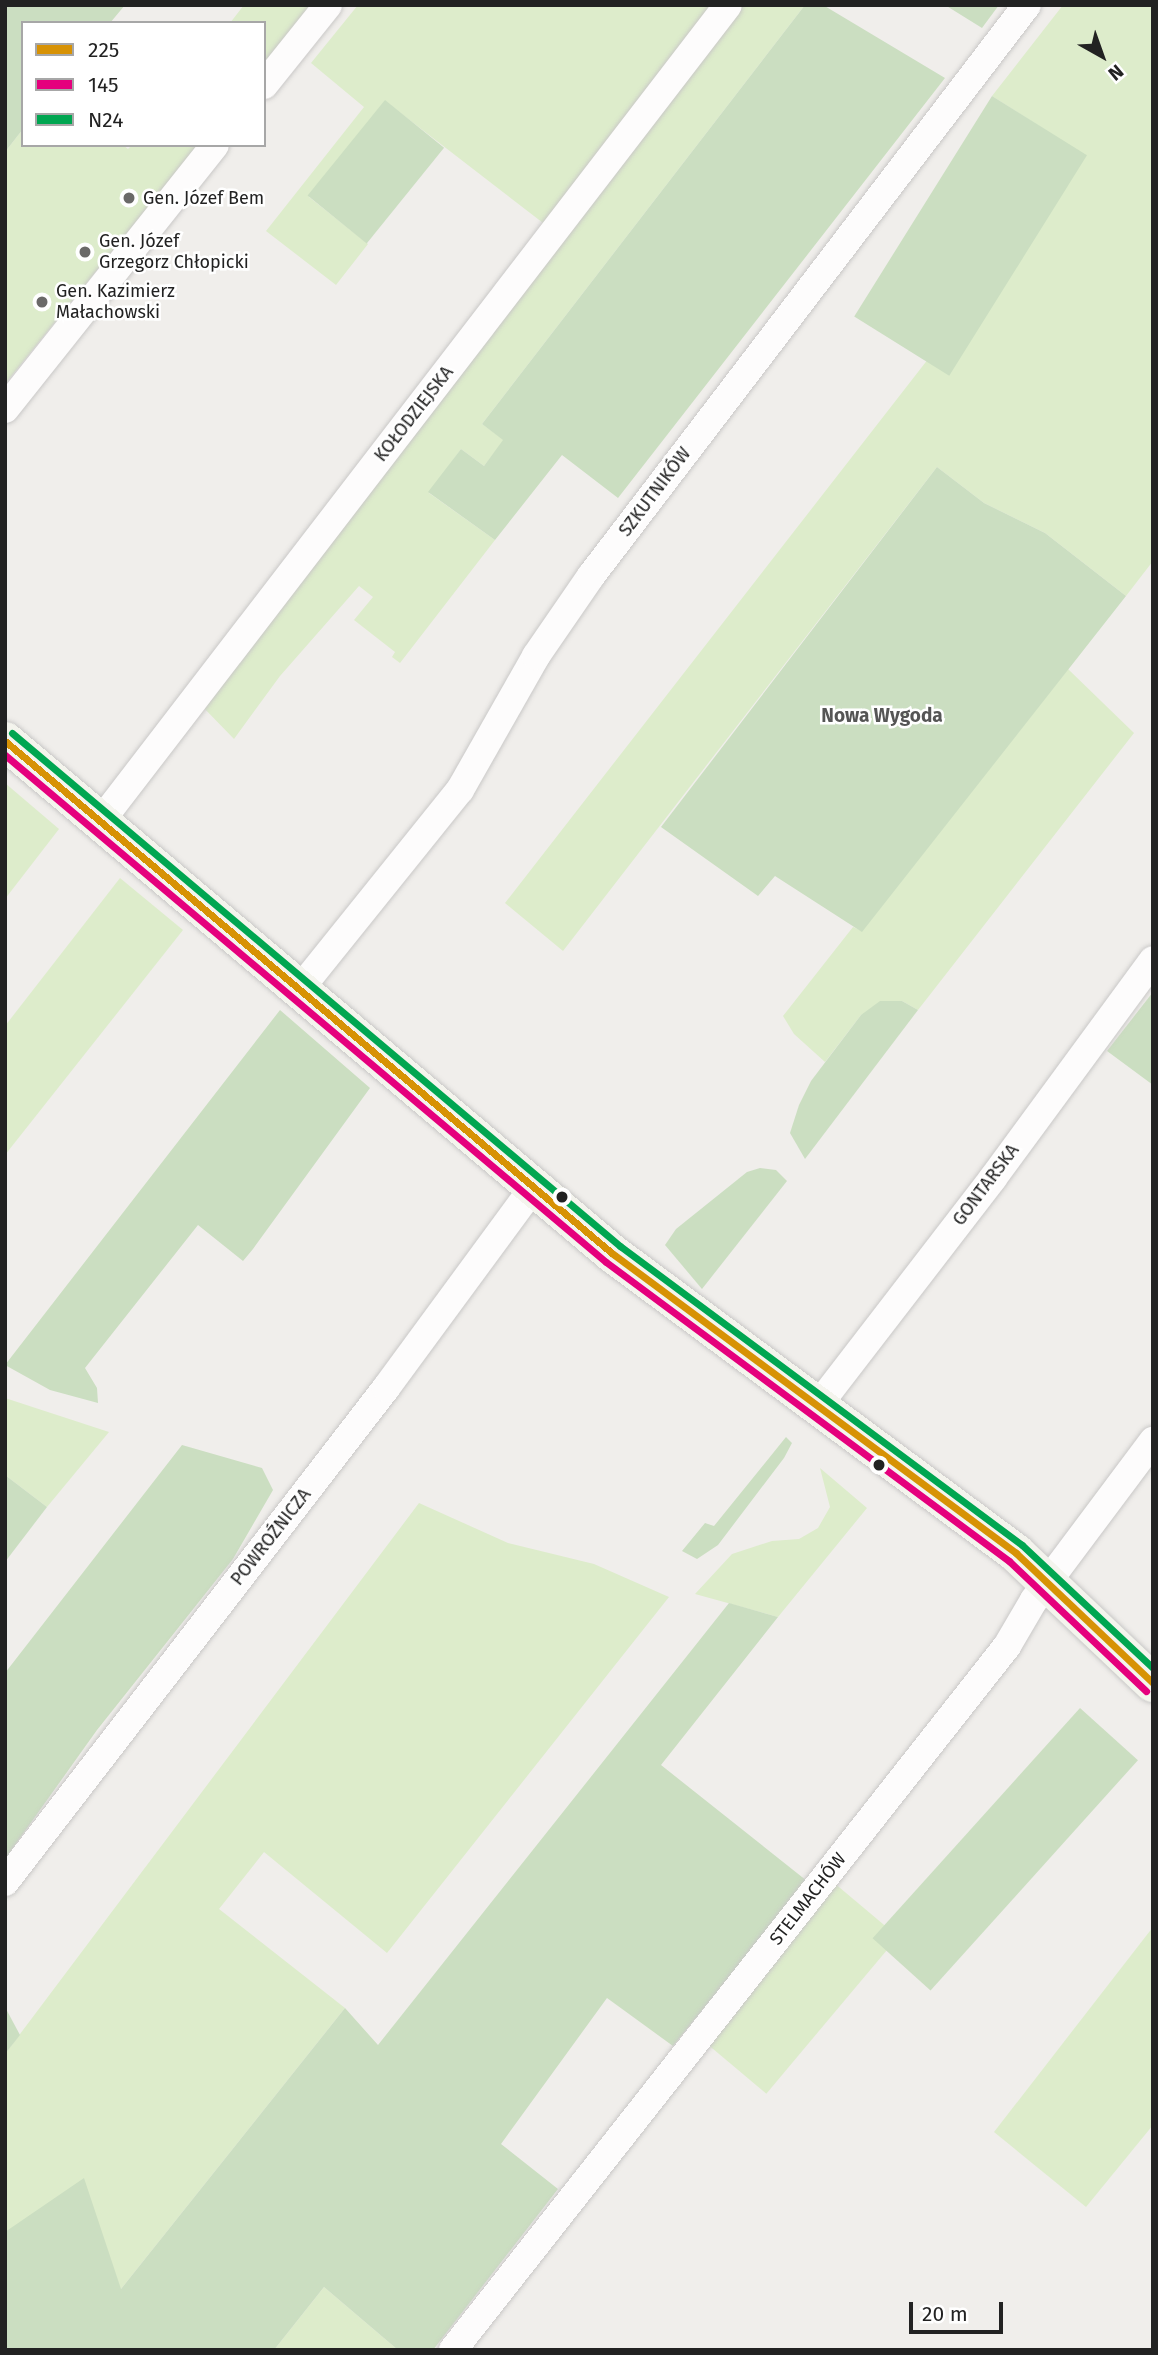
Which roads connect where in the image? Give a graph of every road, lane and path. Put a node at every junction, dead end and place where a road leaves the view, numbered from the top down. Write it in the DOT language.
graph roads {
  1 [pos="328,5"];
  2 [pos="728,5"];
  3 [pos="1027,5"];
  4 [pos="266,82"];
  5 [pos="213,147"];
  6 [pos="5,409"];
  7 [pos="5,741"];
  8 [pos="100,822"];
  9 [pos="1153,960"];
  10 [pos="299,990"];
  11 [pos="533,1188"];
  12 [pos="816,1408"];
  13 [pos="1153,1441"];
  14 [pos="1047,1581"];
  15 [pos="1153,1683"];
  16 [pos="5,1882"];
  17 [pos="453,2350"];
  1 -- 4 [label="street"];
  2 -- 8 [label="street, KOŁODZIEJSKA"];
  3 -- 10 [label="street, SZKUTNIKÓW"];
  5 -- 6 [label="street"];
  7 -- 8 [label="street"];
  8 -- 10 [label="street"];
  9 -- 12 [label="street, GONTARSKA"];
  10 -- 11 [label="street"];
  11 -- 12 [label="street"];
  11 -- 16 [label="street, POWROŹNICZA"];
  12 -- 14 [label="street"];
  13 -- 14 [label="street, STELMACHÓW"];
  14 -- 15 [label="street"];
  14 -- 17 [label="street, STELMACHÓW"];
}
